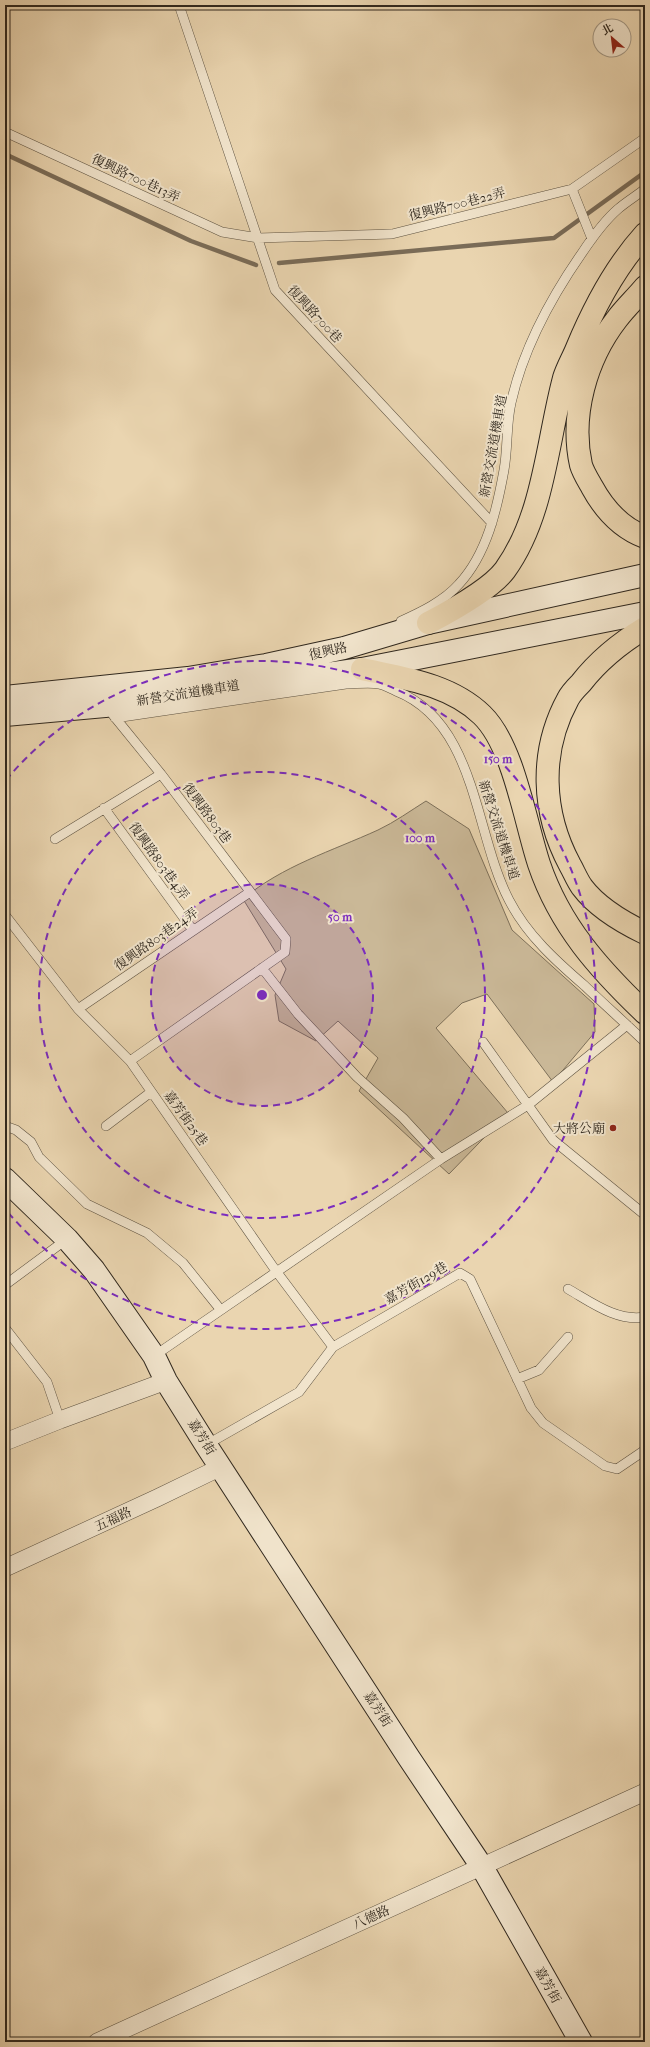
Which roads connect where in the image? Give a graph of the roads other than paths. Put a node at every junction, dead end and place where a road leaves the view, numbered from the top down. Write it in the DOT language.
graph roads {
  1 [pos="179,5"];
  2 [pos="5,132"];
  3 [pos="645,138"];
  4 [pos="645,189"];
  5 [pos="572,190"];
  6 [pos="645,234"];
  7 [pos="258,238"];
  8 [pos="592,239"];
  9 [pos="645,287"];
  10 [pos="492,523"];
  11 [pos="645,538"];
  12 [pos="645,575"];
  13 [pos="645,613"];
  14 [pos="428,623"];
  15 [pos="645,628"];
  16 [pos="344,648"];
  17 [pos="362,669"];
  18 [pos="5,697"];
  19 [pos="110,712"];
  20 [pos="5,715"];
  21 [pos="161,774"];
  22 [pos="104,808"];
  23 [pos="55,839"];
  24 [pos="250,892"];
  25 [pos="5,916"];
  26 [pos="192,929"];
  27 [pos="645,933"];
  28 [pos="262,968"];
  29 [pos="78,1009"];
  30 [pos="645,1013"];
  31 [pos="627,1024"];
  32 [pos="483,1042"];
  33 [pos="645,1042"];
  34 [pos="130,1061"];
  35 [pos="151,1092"];
  36 [pos="528,1105"];
  37 [pos="5,1126"];
  38 [pos="106,1126"];
  39 [pos="441,1159"];
  40 [pos="5,1179"];
  41 [pos="645,1215"];
  42 [pos="67,1239"];
  43 [pos="276,1270"];
  44 [pos="5,1284"];
  45 [pos="568,1289"];
  46 [pos="220,1309"];
  47 [pos="645,1317"];
  48 [pos="5,1328"];
  49 [pos="568,1337"];
  50 [pos="333,1347"];
  51 [pos="154,1356"];
  52 [pos="518,1379"];
  53 [pos="166,1381"];
  54 [pos="60,1420"];
  55 [pos="5,1442"];
  56 [pos="206,1445"];
  57 [pos="645,1450"];
  58 [pos="220,1467"];
  59 [pos="5,1568"];
  60 [pos="645,1792"];
  61 [pos="482,1867"];
  62 [pos="97,2042"];
  63 [pos="581,2042"];
  1 -- 7 [label="lane, 復興路700巷"];
  2 -- 7 [label="lane, 復興路700巷13弄"];
  3 -- 5 [label="lane, 復興路700巷22弄"];
  4 -- 8 [label="lane, 新營交流道機車道"];
  5 -- 7 [label="lane, 復興路700巷22弄"];
  5 -- 8 [label="lane"];
  6 -- 14 [label="highway"];
  7 -- 10 [label="lane, 復興路700巷"];
  8 -- 10 [label="lane, 新營交流道機車道"];
  9 -- 11 [label="highway"];
  10 -- 16 [label="lane, 新營交流道機車道"];
  12 -- 14 [label="main road, 復興路"];
  13 -- 17 [label="main road, 復興路"];
  14 -- 16 [label="main road, 復興路"];
  15 -- 27 [label="highway"];
  16 -- 18 [label="main road, 復興路"];
  17 -- 19 [label="main road, 復興路"];
  17 -- 30 [label="highway"];
  19 -- 20 [label="main road, 復興路"];
  19 -- 21 [label="lane, 復興路803巷"];
  19 -- 31 [label="lane, 新營交流道機車道"];
  21 -- 22 [label="lane"];
  21 -- 24 [label="lane, 復興路803巷"];
  22 -- 23 [label="lane"];
  22 -- 26 [label="lane, 復興路803巷4弄"];
  24 -- 26 [label="lane, 復興路803巷24弄"];
  24 -- 28 [label="lane, 復興路803巷"];
  25 -- 29 [label="lane, 嘉芳街25巷"];
  26 -- 29 [label="lane, 復興路803巷24弄"];
  28 -- 34 [label="lane"];
  28 -- 39 [label="lane"];
  29 -- 34 [label="lane, 嘉芳街25巷"];
  31 -- 33 [label="lane, 新營交流道機車道"];
  31 -- 36 [label="lane"];
  32 -- 36 [label="lane"];
  34 -- 35 [label="lane, 嘉芳街25巷"];
  35 -- 38 [label="lane"];
  35 -- 43 [label="lane, 嘉芳街25巷"];
  36 -- 39 [label="lane"];
  36 -- 41 [label="lane"];
  37 -- 46 [label="lane"];
  39 -- 43 [label="lane"];
  40 -- 42 [label="main road, 嘉芳街"];
  42 -- 44 [label="lane"];
  42 -- 51 [label="main road, 嘉芳街"];
  43 -- 46 [label="lane"];
  43 -- 50 [label="lane, 嘉芳街25巷"];
  45 -- 47 [label="lane"];
  46 -- 51 [label="lane"];
  48 -- 54 [label="lane"];
  49 -- 52 [label="lane"];
  50 -- 52 [label="lane, 嘉芳街129巷"];
  50 -- 56 [label="lane, 嘉芳街129巷"];
  51 -- 53 [label="main road, 嘉芳街"];
  52 -- 57 [label="lane, 嘉芳街129巷"];
  53 -- 54 [label="street"];
  53 -- 56 [label="main road, 嘉芳街"];
  54 -- 55 [label="street"];
  56 -- 58 [label="main road, 嘉芳街"];
  58 -- 59 [label="street, 五福路"];
  58 -- 61 [label="main road, 嘉芳街"];
  60 -- 61 [label="street, 八德路"];
  61 -- 62 [label="street, 八德路"];
  61 -- 63 [label="main road, 嘉芳街"];
}
